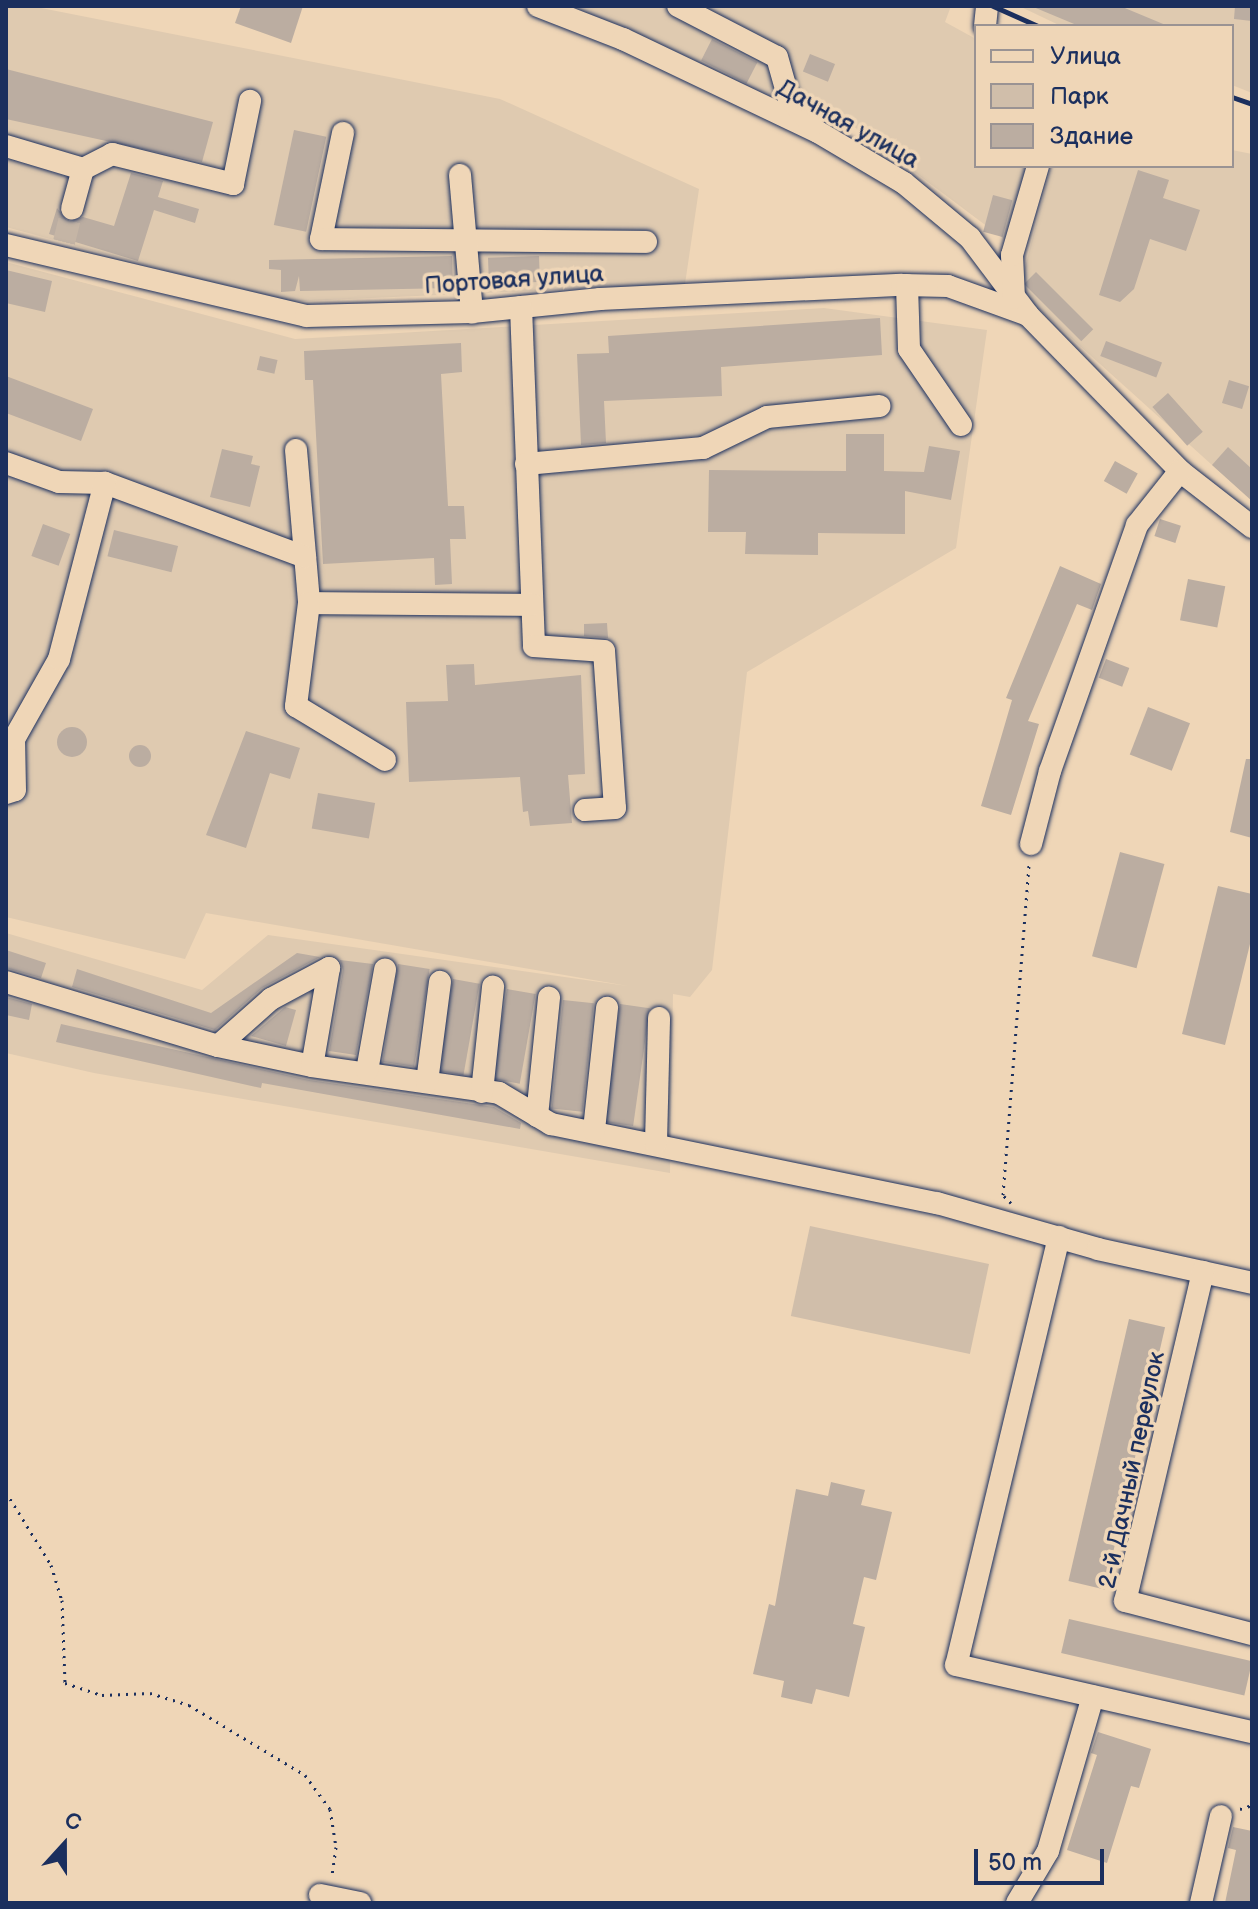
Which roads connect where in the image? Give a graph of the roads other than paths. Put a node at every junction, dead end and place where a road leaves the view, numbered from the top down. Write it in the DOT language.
graph roads {
  1 [pos="538,6"];
  2 [pos="678,6"];
  3 [pos="250,101"];
  4 [pos="818,132"];
  5 [pos="343,133"];
  6 [pos="6,146"];
  7 [pos="1037,168"];
  8 [pos="83,169"];
  9 [pos="460,175"];
  10 [pos="72,209"];
  11 [pos="466,238"];
  12 [pos="646,242"];
  13 [pos="6,245"];
  14 [pos="907,285"];
  15 [pos="521,307"];
  16 [pos="1021,307"];
  17 [pos="472,312"];
  18 [pos="879,406"];
  19 [pos="961,425"];
  20 [pos="296,450"];
  21 [pos="6,463"];
  22 [pos="526,464"];
  23 [pos="1180,471"];
  24 [pos="105,483"];
  25 [pos="1252,527"];
  26 [pos="305,557"];
  27 [pos="309,603"];
  28 [pos="532,605"];
  29 [pos="385,760"];
  30 [pos="6,793"];
  31 [pos="585,810"];
  32 [pos="1031,844"];
  33 [pos="385,970"];
  34 [pos="6,982"];
  35 [pos="440,982"];
  36 [pos="493,987"];
  37 [pos="549,998"];
  38 [pos="607,1008"];
  39 [pos="659,1018"];
  40 [pos="218,1046"];
  41 [pos="312,1066"];
  42 [pos="367,1071"];
  43 [pos="427,1082"];
  44 [pos="482,1092"];
  45 [pos="537,1116"];
  46 [pos="594,1130"];
  47 [pos="656,1143"];
  48 [pos="1048,1233"];
  49 [pos="1203,1272"];
  50 [pos="1252,1283"];
  51 [pos="1252,1634"];
  52 [pos="1093,1696"];
  53 [pos="1252,1732"];
  54 [pos="1221,1816"];
  55 [pos="323,1893"];
  56 [pos="360,1903"];
  57 [pos="1017,1903"];
  58 [pos="1201,1903"];
  1 -- 4 [label="street, Дачная улица"];
  2 -- 4 [label="street"];
  3 -- 8 [label="street"];
  4 -- 16 [label="street, Дачная улица"];
  5 -- 11 [label="street"];
  6 -- 8 [label="street"];
  7 -- 16 [label="street"];
  8 -- 10 [label="street"];
  9 -- 11 [label="street"];
  11 -- 12 [label="street"];
  11 -- 17 [label="street"];
  13 -- 17 [label="street, Портовая улица"];
  14 -- 15 [label="street, Портовая улица"];
  14 -- 16 [label="street, Портовая улица"];
  14 -- 19 [label="street"];
  15 -- 17 [label="street, Портовая улица"];
  15 -- 22 [label="street"];
  16 -- 23 [label="street, Дачная улица"];
  18 -- 22 [label="street"];
  20 -- 26 [label="street"];
  21 -- 24 [label="street"];
  22 -- 28 [label="street"];
  23 -- 25 [label="street, Дачная улица"];
  23 -- 32 [label="street"];
  24 -- 26 [label="street"];
  24 -- 30 [label="street"];
  26 -- 27 [label="street"];
  27 -- 28 [label="street"];
  27 -- 29 [label="street"];
  28 -- 31 [label="street"];
  33 -- 42 [label="street"];
  34 -- 40 [label="street"];
  35 -- 43 [label="street"];
  36 -- 44 [label="street"];
  37 -- 45 [label="street"];
  38 -- 46 [label="street"];
  39 -- 47 [label="street"];
  40 -- 41 [label="street"];
  40 -- 41 [label="street"];
  41 -- 42 [label="street"];
  42 -- 43 [label="street"];
  43 -- 44 [label="street"];
  44 -- 45 [label="street"];
  45 -- 46 [label="street"];
  46 -- 47 [label="street"];
  47 -- 48 [label="street"];
  48 -- 49 [label="street"];
  48 -- 52 [label="street"];
  49 -- 50 [label="street"];
  49 -- 51 [label="street, 2-й Дачный переулок"];
  52 -- 53 [label="street"];
  52 -- 57 [label="street"];
  54 -- 58 [label="street"];
  55 -- 56 [label="street"];
}
